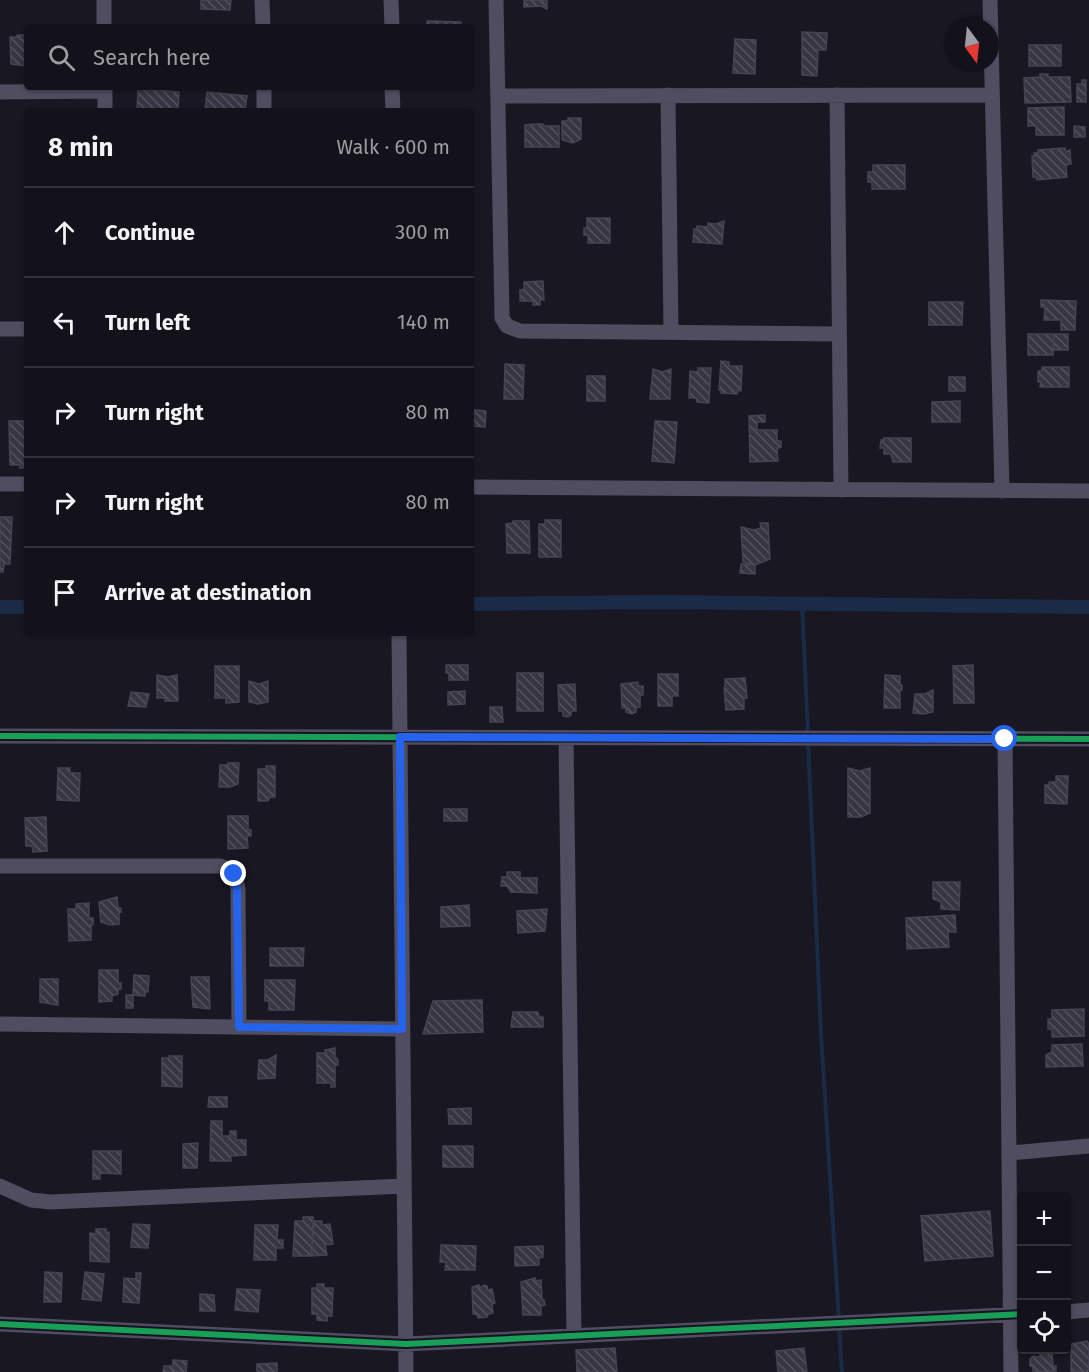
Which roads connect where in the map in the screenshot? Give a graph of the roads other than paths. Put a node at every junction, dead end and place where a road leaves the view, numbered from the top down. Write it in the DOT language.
graph roads {
  1 [pos="104,0"];
  2 [pos="262,0"];
  3 [pos="392,0"];
  4 [pos="496,0"];
  5 [pos="990,0"];
  6 [pos="104,24"];
  7 [pos="263,24"];
  8 [pos="392,24"];
  9 [pos="70,90"];
  10 [pos="105,90"];
  11 [pos="264,90"];
  12 [pos="392,90"];
  13 [pos="0,92"];
  14 [pos="668,95"];
  15 [pos="837,95"];
  16 [pos="992,95"];
  17 [pos="499,96"];
  18 [pos="105,108"];
  19 [pos="264,108"];
  20 [pos="393,108"];
  21 [pos="0,329"];
  22 [pos="24,329"];
  23 [pos="671,332"];
  24 [pos="838,334"];
  25 [pos="0,484"];
  26 [pos="24,484"];
  27 [pos="474,487"];
  28 [pos="841,490"];
  29 [pos="1002,491"];
  30 [pos="1089,491"];
  31 [pos="399,636"];
  32 [pos="0,736"];
  33 [pos="400,737"];
  34 [pos="566,738"];
  35 [pos="1005,739"];
  36 [pos="1089,739"];
  37 [pos="0,866"];
  38 [pos="0,1024"];
  39 [pos="239,1027"];
  40 [pos="402,1029"];
  41 [pos="1089,1146"];
  42 [pos="1010,1153"];
  43 [pos="404,1185"];
  44 [pos="0,1186"];
  45 [pos="1089,1310"];
  46 [pos="1071,1312"];
  47 [pos="1016,1314"];
  48 [pos="0,1324"];
  49 [pos="574,1336"];
  50 [pos="406,1344"];
  51 [pos="406,1372"];
  52 [pos="1011,1372"];
  1 -- 6 [label="street"];
  2 -- 7 [label="street"];
  3 -- 8 [label="street"];
  4 -- 17 [label="street"];
  5 -- 16 [label="street"];
  9 -- 13 [label="street"];
  10 -- 18 [label="street"];
  11 -- 19 [label="street"];
  12 -- 20 [label="street"];
  14 -- 15 [label="street"];
  14 -- 17 [label="street"];
  14 -- 23 [label="street"];
  15 -- 16 [label="street"];
  15 -- 24 [label="street"];
  16 -- 29 [label="street"];
  17 -- 23 [label="street"];
  21 -- 22 [label="street"];
  23 -- 24 [label="street"];
  24 -- 28 [label="street"];
  25 -- 26 [label="street"];
  27 -- 28 [label="street"];
  28 -- 29 [label="street"];
  29 -- 30 [label="street"];
  31 -- 33 [label="street"];
  32 -- 33 [label="street"];
  33 -- 34 [label="street"];
  33 -- 40 [label="street"];
  34 -- 35 [label="street"];
  34 -- 49 [label="street"];
  35 -- 36 [label="street"];
  35 -- 42 [label="street"];
  37 -- 39 [label="street"];
  38 -- 39 [label="street"];
  39 -- 40 [label="street"];
  40 -- 43 [label="street"];
  41 -- 42 [label="street"];
  42 -- 47 [label="street"];
  43 -- 44 [label="street"];
  43 -- 50 [label="street"];
  45 -- 46 [label="street"];
  47 -- 49 [label="street"];
  47 -- 52 [label="street"];
  48 -- 50 [label="street"];
  49 -- 50 [label="street"];
  50 -- 51 [label="street"];
}
